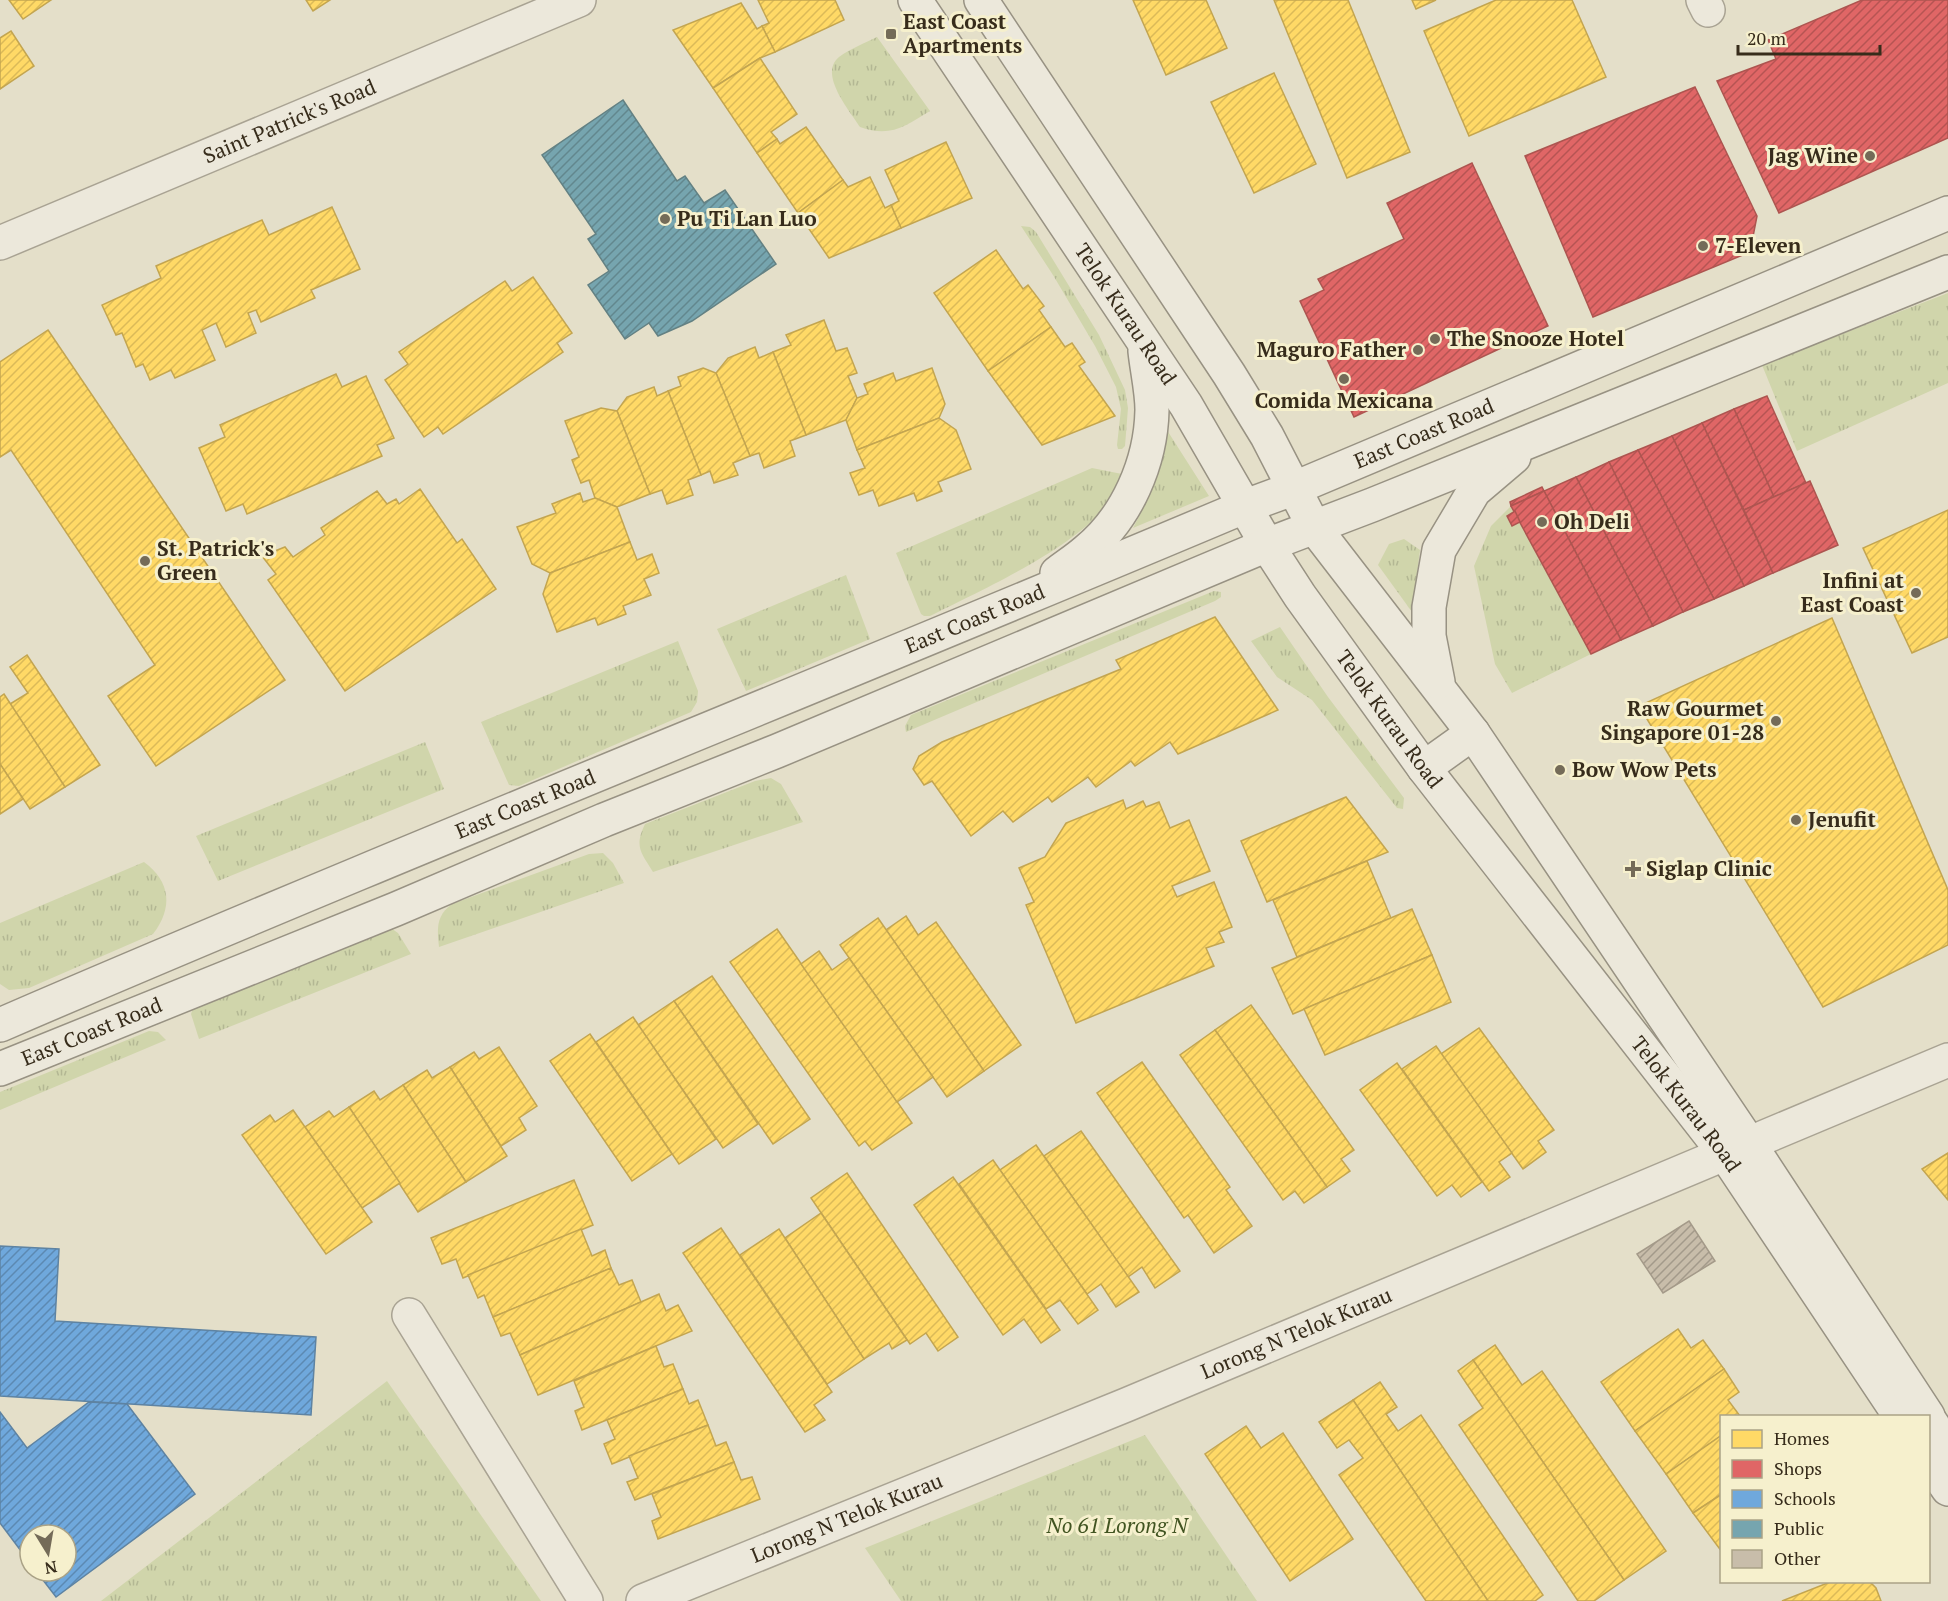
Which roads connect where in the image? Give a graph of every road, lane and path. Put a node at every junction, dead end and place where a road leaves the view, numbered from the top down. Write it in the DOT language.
graph roads {
  1 [pos="579,0"];
  2 [pos="915,0"];
  3 [pos="981,0"];
  4 [pos="1948,213"];
  5 [pos="0,243"];
  6 [pos="1948,272"];
  7 [pos="1143,343"];
  8 [pos="1538,437"];
  9 [pos="1295,488"];
  10 [pos="1246,506"];
  11 [pos="1314,527"];
  12 [pos="1267,545"];
  13 [pos="1017,603"];
  14 [pos="1439,688"];
  15 [pos="1473,733"];
  16 [pos="1424,768"];
  17 [pos="0,1025"];
  18 [pos="1948,1060"];
  19 [pos="0,1069"];
  20 [pos="1737,1148"];
  21 [pos="409,1315"];
  22 [pos="1899,1415"];
  23 [pos="1927,1415"];
  24 [pos="1930,1420"];
  25 [pos="1948,1448"];
  26 [pos="1930,1462"];
  27 [pos="1948,1489"];
  28 [pos="586,1601"];
  29 [pos="643,1601"];
  1 -- 5 [label="street, Saint Patrick's Road"];
  2 -- 7 [label="street, Telok Kurau Road"];
  3 -- 9 [label="street, Telok Kurau Road"];
  4 -- 9 [label="street, East Coast Road"];
  6 -- 8 [label="street, East Coast Road"];
  7 -- 10 [label="street, Telok Kurau Road"];
  7 -- 13 [label="street"];
  8 -- 11 [label="street, East Coast Road"];
  8 -- 14 [label="street"];
  9 -- 10 [label="street, East Coast Road"];
  9 -- 11 [label="street, Telok Kurau Road"];
  10 -- 12 [label="street, Telok Kurau Road"];
  10 -- 13 [label="street, East Coast Road"];
  11 -- 12 [label="street, East Coast Road"];
  11 -- 14 [label="street, Telok Kurau Road"];
  12 -- 16 [label="street, Telok Kurau Road"];
  12 -- 19 [label="street, East Coast Road"];
  13 -- 17 [label="street, East Coast Road"];
  14 -- 15 [label="street, Telok Kurau Road"];
  15 -- 16 [label="street"];
  15 -- 20 [label="street, Telok Kurau Road"];
  16 -- 20 [label="street, Telok Kurau Road"];
  18 -- 20 [label="street, Lorong N Telok Kurau"];
  20 -- 22 [label="street, Telok Kurau Road"];
  20 -- 23 [label="street, Telok Kurau Road"];
  20 -- 29 [label="street, Lorong N Telok Kurau"];
  21 -- 28 [label="street"];
  24 -- 25 [label="street, Telok Kurau Road"];
  26 -- 27 [label="street"];
}
